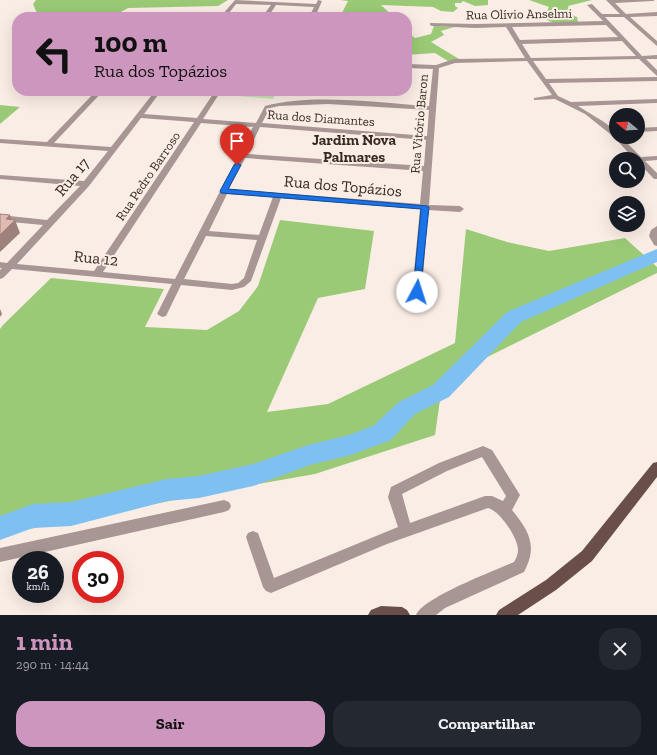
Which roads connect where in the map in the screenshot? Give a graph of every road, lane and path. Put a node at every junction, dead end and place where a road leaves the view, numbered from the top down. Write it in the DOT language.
graph roads {
  1 [pos="633,0"];
  2 [pos="653,0"];
  3 [pos="609,1"];
  4 [pos="318,3"];
  5 [pos="274,4"];
  6 [pos="590,5"];
  7 [pos="227,12"];
  8 [pos="268,12"];
  9 [pos="657,14"];
  10 [pos="625,15"];
  11 [pos="601,16"];
  12 [pos="606,23"];
  13 [pos="432,24"];
  14 [pos="508,25"];
  15 [pos="643,31"];
  16 [pos="650,31"];
  17 [pos="622,39"];
  18 [pos="518,42"];
  19 [pos="657,44"];
  20 [pos="657,57"];
  21 [pos="641,58"];
  22 [pos="530,60"];
  23 [pos="412,66"];
  24 [pos="436,67"];
  25 [pos="657,74"];
  26 [pos="657,79"];
  27 [pos="546,81"];
  28 [pos="95,96"];
  29 [pos="154,96"];
  30 [pos="215,96"];
  31 [pos="556,96"];
  32 [pos="536,99"];
  33 [pos="657,101"];
  34 [pos="568,104"];
  35 [pos="433,108"];
  36 [pos="139,116"];
  37 [pos="200,120"];
  38 [pos="257,125"];
  39 [pos="657,128"];
  40 [pos="609,129"];
  41 [pos="645,129"];
  42 [pos="430,138"];
  43 [pos="0,141"];
  44 [pos="49,144"];
  45 [pos="625,144"];
  46 [pos="113,149"];
  47 [pos="632,152"];
  48 [pos="242,156"];
  49 [pos="645,158"];
  50 [pos="657,158"];
  51 [pos="645,165"];
  52 [pos="427,169"];
  53 [pos="0,177"];
  54 [pos="657,177"];
  55 [pos="86,184"];
  56 [pos="224,191"];
  57 [pos="278,196"];
  58 [pos="425,207"];
  59 [pos="460,209"];
  60 [pos="0,218"];
  61 [pos="51,223"];
  62 [pos="657,229"];
  63 [pos="203,233"];
  64 [pos="263,238"];
  65 [pos="656,243"];
  66 [pos="5,265"];
  67 [pos="97,274"];
  68 [pos="0,276"];
  69 [pos="178,281"];
  70 [pos="417,292"];
  71 [pos="162,314"];
  72 [pos="657,468"];
  73 [pos="224,506"];
  74 [pos="504,510"];
  75 [pos="406,530"];
  76 [pos="253,537"];
  77 [pos="0,555"];
  78 [pos="376,615"];
  79 [pos="402,615"];
  80 [pos="424,615"];
  81 [pos="504,615"];
  1 -- 2 [label="street"];
  1 -- 3 [label="street"];
  3 -- 10 [label="street"];
  4 -- 5 [label="street"];
  5 -- 7 [label="street"];
  5 -- 8 [label="street"];
  6 -- 11 [label="street"];
  9 -- 10 [label="street"];
  10 -- 11 [label="street"];
  10 -- 15 [label="street"];
  11 -- 12 [label="street"];
  12 -- 14 [label="street, Rua Olívio Anselmi"];
  12 -- 17 [label="street"];
  13 -- 14 [label="street, Rua Olívio Anselmi"];
  14 -- 18 [label="street"];
  15 -- 16 [label="street"];
  15 -- 19 [label="street"];
  17 -- 18 [label="street"];
  17 -- 21 [label="street"];
  18 -- 22 [label="street"];
  20 -- 21 [label="street, Rua Vitório Baron"];
  21 -- 22 [label="street, Rua Vitório Baron"];
  21 -- 25 [label="street"];
  22 -- 24 [label="street, Rua Vitório Baron"];
  22 -- 27 [label="street"];
  23 -- 24 [label="street"];
  24 -- 35 [label="street, Rua Vitório Baron"];
  26 -- 27 [label="street"];
  27 -- 31 [label="street"];
  28 -- 44 [label="street"];
  29 -- 36 [label="street, Rua 17"];
  30 -- 37 [label="street, Rua Pedro Barroso"];
  31 -- 32 [label="street"];
  31 -- 34 [label="street"];
  33 -- 34 [label="street"];
  34 -- 40 [label="street"];
  35 -- 38 [label="street"];
  35 -- 42 [label="street, Rua Vitório Baron"];
  36 -- 37 [label="street, Rua dos Diamantes"];
  36 -- 46 [label="street, Rua 17"];
  37 -- 38 [label="street, Rua dos Diamantes"];
  37 -- 67 [label="street, Rua Pedro Barroso"];
  38 -- 42 [label="street, Rua dos Diamantes"];
  38 -- 48 [label="street"];
  39 -- 41 [label="street"];
  42 -- 52 [label="street, Rua Vitório Baron"];
  43 -- 44 [label="street"];
  44 -- 46 [label="street"];
  45 -- 47 [label="street"];
  46 -- 55 [label="street, Rua 17"];
  48 -- 52 [label="street"];
  48 -- 56 [label="street"];
  49 -- 50 [label="street"];
  51 -- 54 [label="street"];
  52 -- 58 [label="street, Rua Vitório Baron"];
  53 -- 55 [label="street"];
  55 -- 61 [label="street, Rua 17"];
  56 -- 57 [label="street, Rua dos Topázios"];
  56 -- 63 [label="street"];
  57 -- 58 [label="street, Rua dos Topázios"];
  57 -- 64 [label="street"];
  58 -- 59 [label="street, Rua dos Topázios"];
  58 -- 70 [label="street, Rua Vitório Baron"];
  60 -- 61 [label="street"];
  61 -- 66 [label="street, Rua 17"];
  62 -- 65 [label="street"];
  63 -- 64 [label="street"];
  63 -- 69 [label="street"];
  64 -- 69 [label="street, Rua 12"];
  66 -- 67 [label="street, Rua 12"];
  66 -- 68 [label="street, Rua 17"];
  67 -- 69 [label="street, Rua 12"];
  69 -- 71 [label="street"];
  72 -- 81 [label="main road"];
  73 -- 77 [label="street"];
  74 -- 75 [label="street"];
  74 -- 75 [label="street"];
  74 -- 80 [label="street"];
  75 -- 76 [label="street"];
  78 -- 79 [label="main road"];
}
